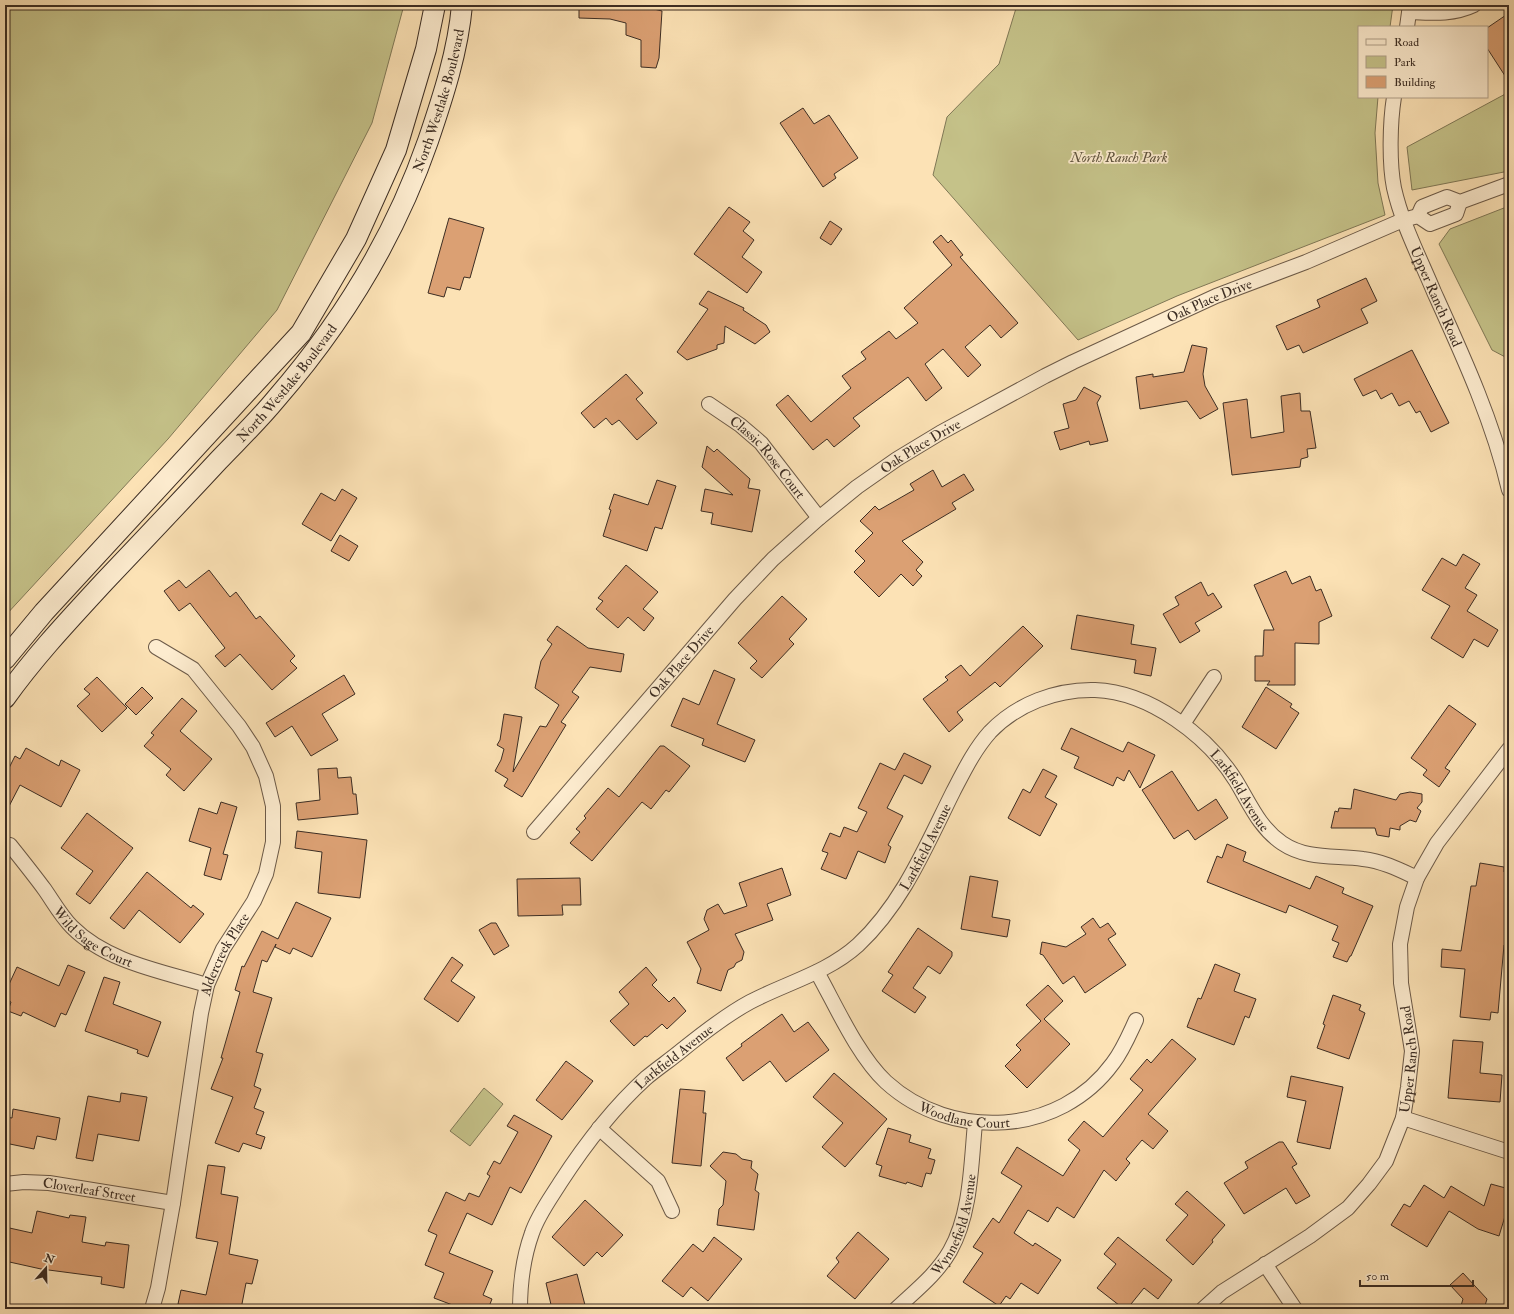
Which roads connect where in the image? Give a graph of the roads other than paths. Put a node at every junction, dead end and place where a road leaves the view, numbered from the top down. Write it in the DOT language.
graph roads {
  1 [pos="435,5"];
  2 [pos="462,5"];
  3 [pos="1474,5"];
  4 [pos="1410,8"];
  5 [pos="1407,26"];
  6 [pos="1394,98"];
  7 [pos="1509,184"];
  8 [pos="1460,202"];
  9 [pos="1418,216"];
  10 [pos="1403,220"];
  11 [pos="709,404"];
  12 [pos="1509,490"];
  13 [pos="819,518"];
  14 [pos="156,647"];
  15 [pos="5,659"];
  16 [pos="1214,677"];
  17 [pos="5,698"];
  18 [pos="1183,724"];
  19 [pos="1509,749"];
  20 [pos="534,832"];
  21 [pos="10,845"];
  22 [pos="1417,878"];
  23 [pos="816,972"];
  24 [pos="207,985"];
  25 [pos="1136,1020"];
  26 [pos="1403,1118"];
  27 [pos="975,1123"];
  28 [pos="599,1128"];
  29 [pos="1509,1152"];
  30 [pos="5,1184"];
  31 [pos="173,1203"];
  32 [pos="672,1211"];
  33 [pos="1265,1264"];
  34 [pos="152,1309"];
  35 [pos="520,1309"];
  36 [pos="896,1309"];
  37 [pos="1203,1309"];
  38 [pos="1295,1309"];
  1 -- 15 [label="main road, North Westlake Boulevard"];
  2 -- 17 [label="main road, North Westlake Boulevard"];
  3 -- 4 [label="street"];
  4 -- 5 [label="street"];
  6 -- 10 [label="street, Upper Ranch Road"];
  7 -- 8 [label="street, Oak Place Drive"];
  8 -- 9 [label="street, Oak Place Drive"];
  8 -- 9 [label="street"];
  9 -- 10 [label="street, Oak Place Drive"];
  10 -- 12 [label="street, Upper Ranch Road"];
  10 -- 13 [label="street, Oak Place Drive"];
  11 -- 13 [label="street, Classic Rose Court"];
  13 -- 20 [label="street, Oak Place Drive"];
  14 -- 24 [label="street, Aldercreek Place"];
  16 -- 18 [label="street"];
  18 -- 22 [label="street, Larkfield Avenue"];
  18 -- 23 [label="street, Larkfield Avenue"];
  19 -- 22 [label="street, Upper Ranch Road"];
  21 -- 24 [label="street, Wild Sage Court"];
  22 -- 26 [label="street, Upper Ranch Road"];
  23 -- 27 [label="street, Woodlane Court"];
  23 -- 28 [label="street, Larkfield Avenue"];
  24 -- 31 [label="street, Aldercreek Place"];
  25 -- 27 [label="street, Woodlane Court"];
  26 -- 29 [label="street"];
  26 -- 33 [label="street, Upper Ranch Road"];
  27 -- 36 [label="street, Wynnefield Avenue"];
  28 -- 32 [label="street"];
  28 -- 35 [label="street, Larkfield Avenue"];
  30 -- 31 [label="street, Cloverleaf Street"];
  31 -- 34 [label="street, Aldercreek Place"];
  33 -- 37 [label="street, Upper Ranch Road"];
  33 -- 38 [label="street"];
}
